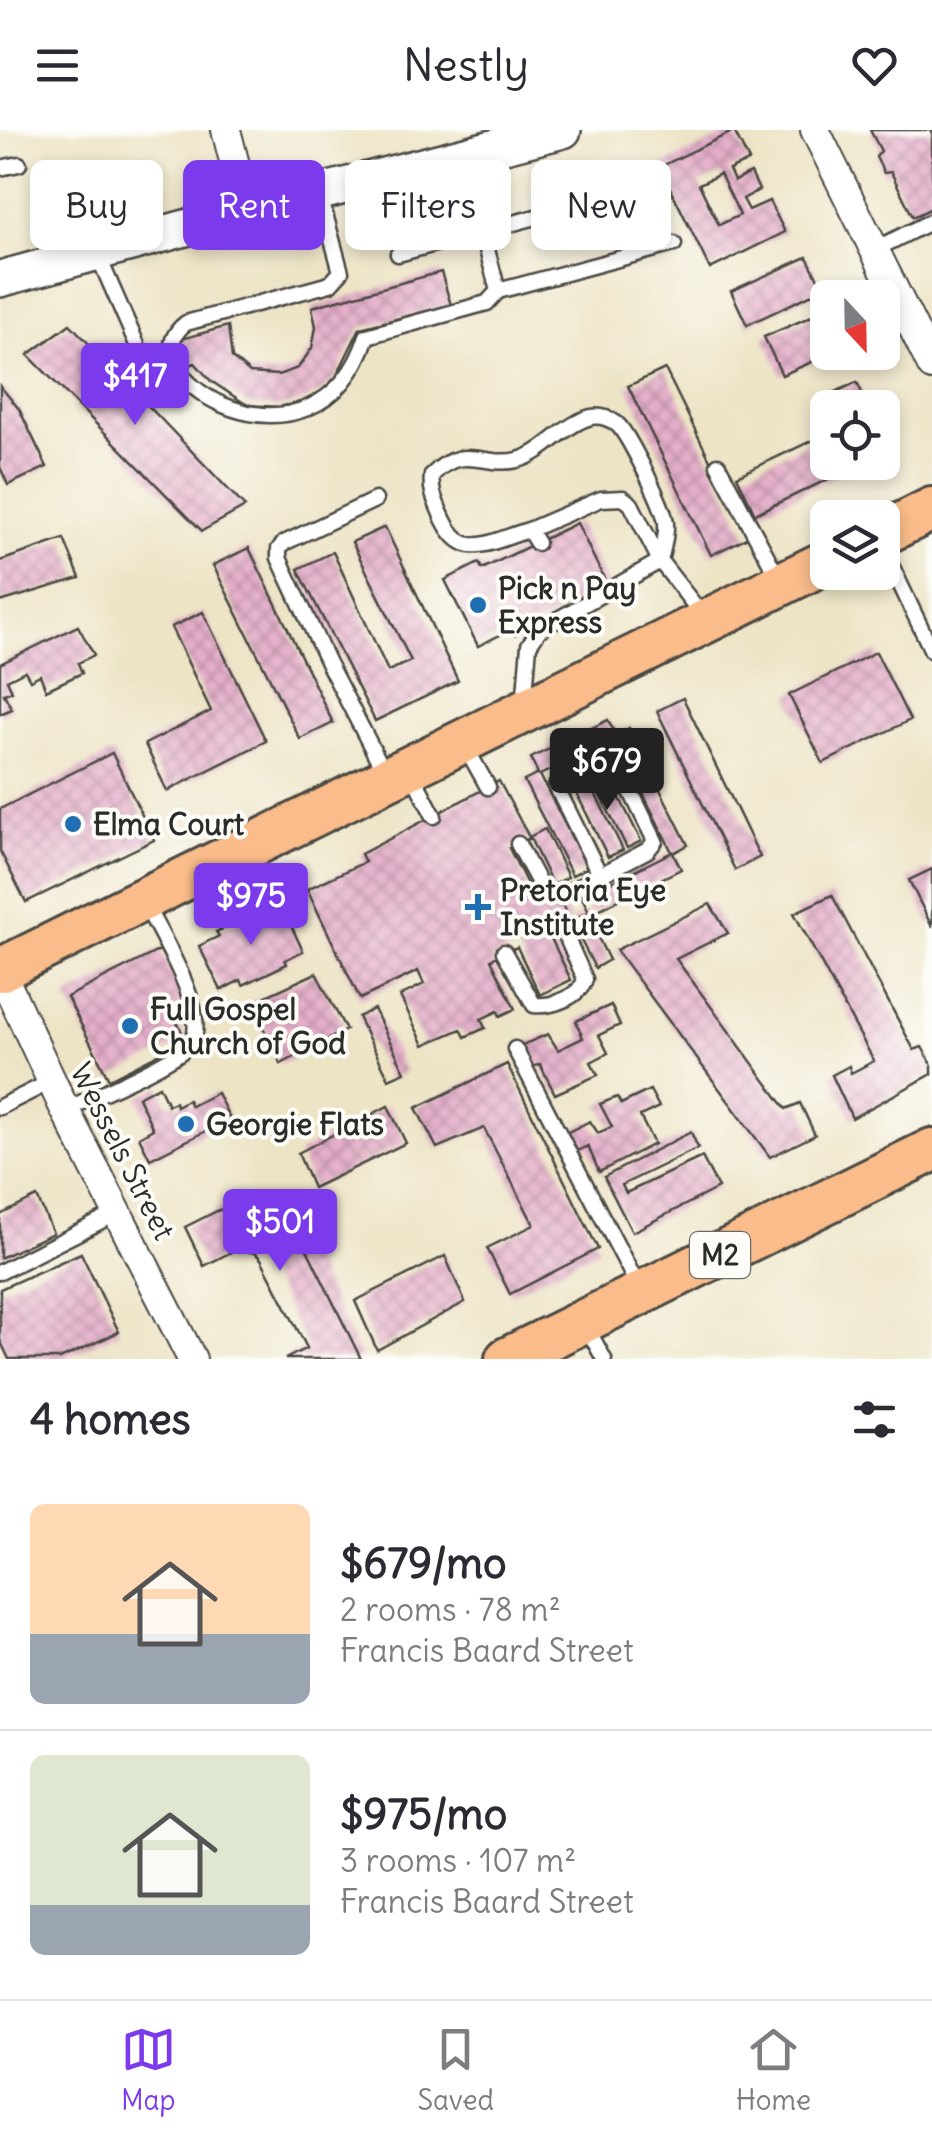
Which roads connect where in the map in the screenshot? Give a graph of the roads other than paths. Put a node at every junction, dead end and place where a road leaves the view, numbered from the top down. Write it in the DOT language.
graph roads {
  1 [pos="226,130"];
  2 [pos="494,130"];
  3 [pos="563,130"];
  4 [pos="815,130"];
  5 [pos="234,160"];
  6 [pos="19,164"];
  7 [pos="0,168"];
  8 [pos="325,180"];
  9 [pos="325,190"];
  10 [pos="325,214"];
  11 [pos="183,219"];
  12 [pos="932,221"];
  13 [pos="183,224"];
  14 [pos="674,244"];
  15 [pos="413,250"];
  16 [pos="487,250"];
  17 [pos="874,250"];
  18 [pos="96,253"];
  19 [pos="398,254"];
  20 [pos="0,262"];
  21 [pos="0,280"];
  22 [pos="498,292"];
  23 [pos="932,366"];
  24 [pos="152,379"];
  25 [pos="718,465"];
  26 [pos="375,500"];
  27 [pos="932,510"];
  28 [pos="900,525"];
  29 [pos="660,561"];
  30 [pos="810,570"];
  31 [pos="781,584"];
  32 [pos="900,584"];
  33 [pos="707,620"];
  34 [pos="932,651"];
  35 [pos="524,710"];
  36 [pos="462,741"];
  37 [pos="398,772"];
  38 [pos="488,787"];
  39 [pos="434,816"];
  40 [pos="518,844"];
  41 [pos="600,875"];
  42 [pos="540,887"];
  43 [pos="142,898"];
  44 [pos="559,898"];
  45 [pos="561,926"];
  46 [pos="504,952"];
  47 [pos="0,970"];
  48 [pos="515,1049"];
  49 [pos="52,1081"];
  50 [pos="0,1107"];
  51 [pos="66,1110"];
  52 [pos="932,1150"];
  53 [pos="118,1212"];
  54 [pos="0,1272"];
  55 [pos="642,1293"];
  56 [pos="584,1321"];
  57 [pos="516,1357"];
  58 [pos="192,1359"];
  59 [pos="604,1359"];
  1 -- 5 [label="street"];
  2 -- 8 [label="street"];
  3 -- 9 [label="street"];
  4 -- 17 [label="street"];
  6 -- 7 [label="lane"];
  10 -- 22 [label="lane"];
  11 -- 20 [label="street"];
  12 -- 17 [label="lane"];
  13 -- 18 [label="street"];
  14 -- 22 [label="lane"];
  15 -- 19 [label="lane"];
  16 -- 22 [label="lane"];
  17 -- 23 [label="street"];
  18 -- 21 [label="street"];
  18 -- 24 [label="lane"];
  25 -- 31 [label="lane"];
  26 -- 37 [label="lane"];
  27 -- 28 [label="main road"];
  29 -- 29 [label="lane"];
  29 -- 33 [label="lane"];
  29 -- 35 [label="lane"];
  30 -- 31 [label="main road"];
  31 -- 33 [label="main road"];
  32 -- 34 [label="lane"];
  33 -- 35 [label="main road"];
  35 -- 36 [label="main road"];
  36 -- 37 [label="main road"];
  36 -- 38 [label="lane"];
  37 -- 39 [label="lane"];
  37 -- 43 [label="main road"];
  40 -- 42 [label="lane"];
  41 -- 41 [label="lane"];
  41 -- 44 [label="lane"];
  43 -- 47 [label="main road"];
  43 -- 51 [label="lane"];
  45 -- 46 [label="lane"];
  47 -- 49 [label="street, Wessels Street"];
  48 -- 55 [label="lane"];
  49 -- 50 [label="lane"];
  49 -- 51 [label="street, Wessels Street"];
  51 -- 53 [label="street, Wessels Street"];
  52 -- 55 [label="main road, M2"];
  53 -- 54 [label="lane"];
  53 -- 58 [label="street, Wessels Street"];
  55 -- 56 [label="main road, M2"];
  56 -- 57 [label="main road, M2"];
  56 -- 59 [label="lane"];
}
